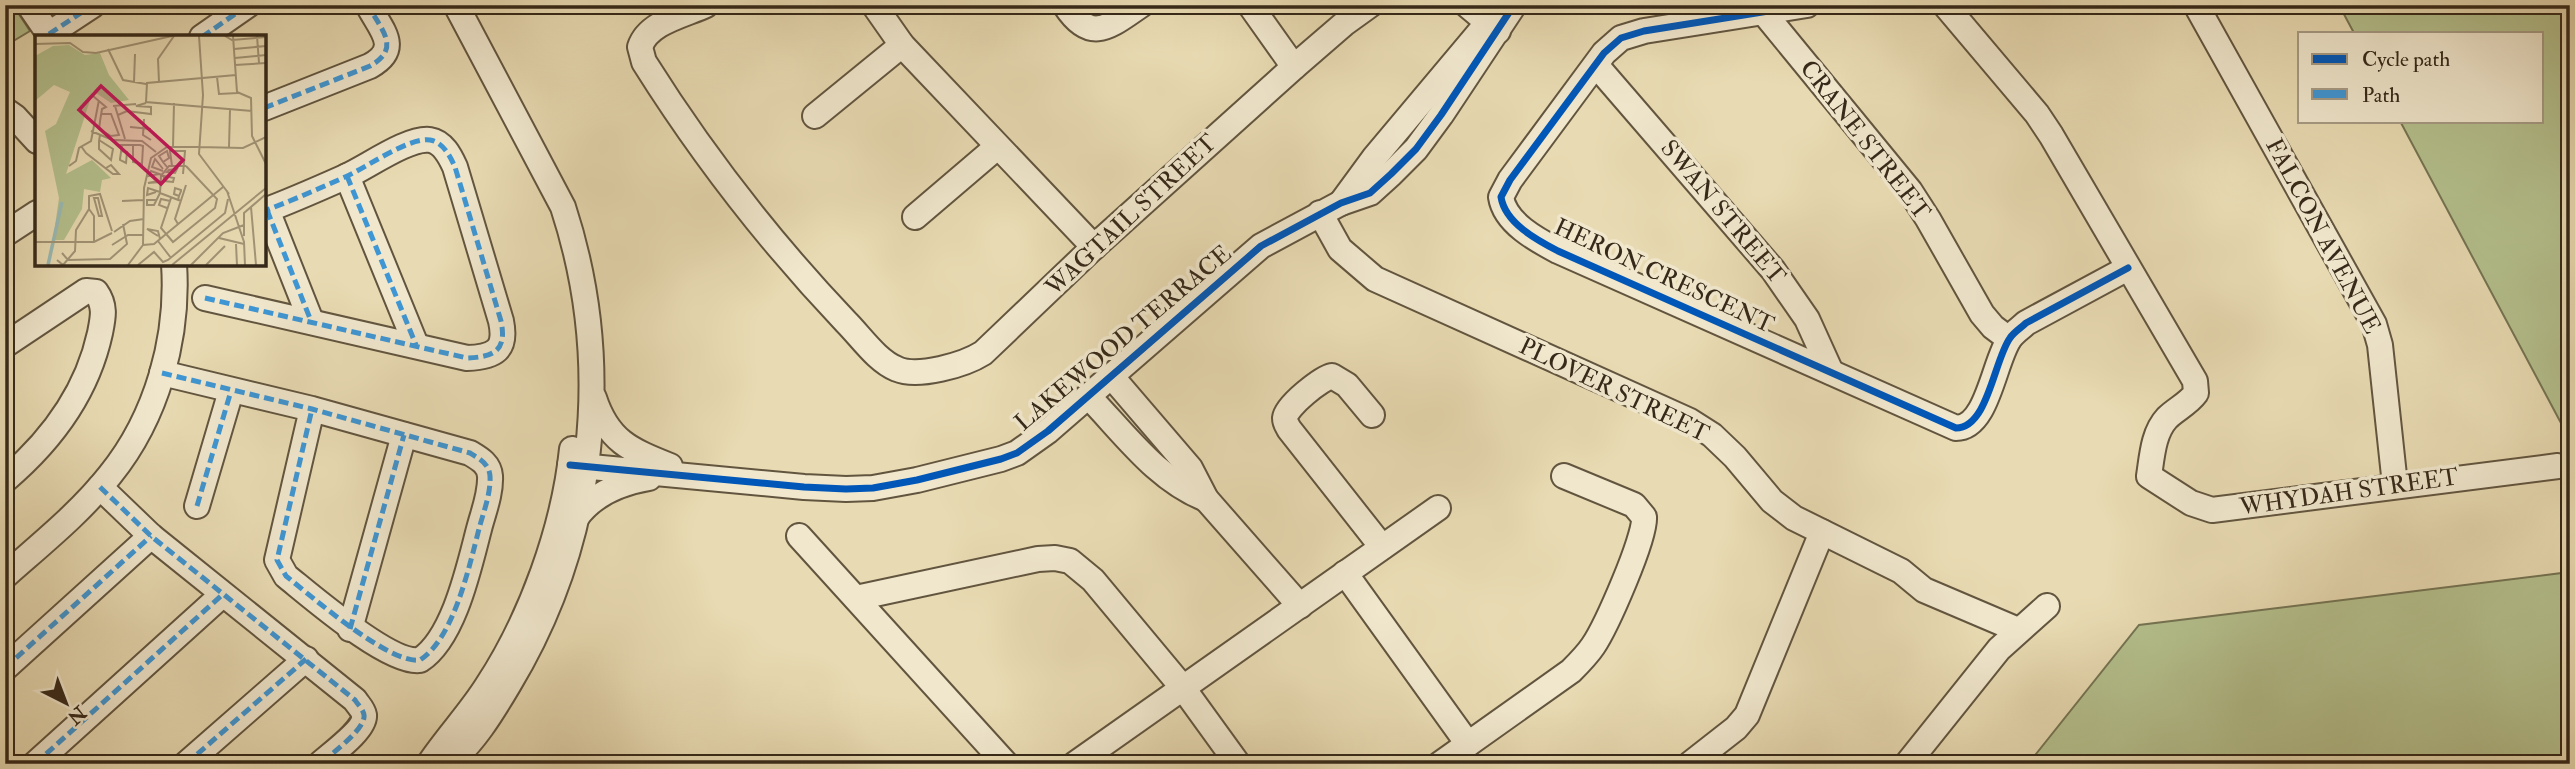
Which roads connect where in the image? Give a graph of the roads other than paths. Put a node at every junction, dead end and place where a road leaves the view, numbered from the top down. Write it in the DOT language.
graph roads {
  1 [pos="29,5"];
  2 [pos="93,5"];
  3 [pos="248,5"];
  4 [pos="368,5"];
  5 [pos="456,5"];
  6 [pos="706,5"];
  7 [pos="874,5"];
  8 [pos="1065,5"];
  9 [pos="1141,5"];
  10 [pos="1250,5"];
  11 [pos="1370,5"];
  12 [pos="1468,5"];
  13 [pos="1514,5"];
  14 [pos="1807,5"];
  15 [pos="1945,5"];
  16 [pos="2196,5"];
  17 [pos="1764,13"];
  18 [pos="1496,20"];
  19 [pos="50,35"];
  20 [pos="205,35"];
  21 [pos="902,45"];
  22 [pos="1596,65"];
  23 [pos="1294,67"];
  24 [pos="266,107"];
  25 [pos="5,110"];
  26 [pos="816,116"];
  27 [pos="35,139"];
  28 [pos="530,142"];
  29 [pos="997,147"];
  30 [pos="347,176"];
  31 [pos="1331,208"];
  32 [pos="266,211"];
  33 [pos="35,214"];
  34 [pos="915,217"];
  35 [pos="5,234"];
  36 [pos="1094,247"];
  37 [pos="174,266"];
  38 [pos="2128,268"];
  39 [pos="205,298"];
  40 [pos="311,321"];
  41 [pos="2009,339"];
  42 [pos="5,345"];
  43 [pos="416,345"];
  44 [pos="1831,372"];
  45 [pos="162,373"];
  46 [pos="1112,377"];
  47 [pos="231,391"];
  48 [pos="591,391"];
  49 [pos="1088,396"];
  50 [pos="312,409"];
  51 [pos="1372,415"];
  52 [pos="404,435"];
  53 [pos="579,466"];
  54 [pos="2558,466"];
  55 [pos="684,475"];
  56 [pos="1564,476"];
  57 [pos="5,480"];
  58 [pos="2395,485"];
  59 [pos="100,487"];
  60 [pos="1206,499"];
  61 [pos="197,506"];
  62 [pos="1438,508"];
  63 [pos="576,520"];
  64 [pos="1822,532"];
  65 [pos="151,536"];
  66 [pos="799,536"];
  67 [pos="1382,547"];
  68 [pos="9,564"];
  69 [pos="1345,573"];
  70 [pos="222,595"];
  71 [pos="856,598"];
  72 [pos="1300,606"];
  73 [pos="2047,606"];
  74 [pos="350,629"];
  75 [pos="2018,630"];
  76 [pos="306,659"];
  77 [pos="5,668"];
  78 [pos="1183,688"];
  79 [pos="1468,744"];
  80 [pos="35,764"];
  81 [pos="186,764"];
  82 [pos="320,764"];
  83 [pos="429,764"];
  84 [pos="447,764"];
  85 [pos="1006,764"];
  86 [pos="1075,764"];
  87 [pos="1238,764"];
  88 [pos="1440,764"];
  89 [pos="1690,764"];
  90 [pos="1907,764"];
  1 -- 19 [label="street"];
  2 -- 19 [label="street"];
  3 -- 20 [label="street"];
  4 -- 24 [label="street"];
  5 -- 28 [label="street"];
  6 -- 36 [label="street, WAGTAIL STREET"];
  7 -- 21 [label="street"];
  8 -- 9 [label="street"];
  10 -- 23 [label="street"];
  11 -- 23 [label="street, WAGTAIL STREET"];
  12 -- 18 [label="street"];
  13 -- 18 [label="street, LAKEWOOD TERRACE"];
  14 -- 17 [label="street, HERON CRESCENT"];
  15 -- 38 [label="street"];
  16 -- 58 [label="street, FALCON AVENUE"];
  17 -- 22 [label="street, HERON CRESCENT"];
  17 -- 41 [label="street, CRANE STREET"];
  18 -- 31 [label="street, LAKEWOOD TERRACE"];
  21 -- 26 [label="street"];
  21 -- 29 [label="street"];
  22 -- 44 [label="street, SWAN STREET"];
  22 -- 44 [label="street, HERON CRESCENT"];
  23 -- 36 [label="street, WAGTAIL STREET"];
  25 -- 27 [label="street"];
  28 -- 48 [label="street"];
  28 -- 53 [label="street"];
  29 -- 34 [label="street"];
  29 -- 36 [label="street"];
  30 -- 32 [label="street"];
  30 -- 43 [label="street"];
  30 -- 43 [label="street"];
  31 -- 46 [label="street, LAKEWOOD TERRACE"];
  31 -- 64 [label="street, PLOVER STREET"];
  32 -- 40 [label="street"];
  33 -- 35 [label="street"];
  37 -- 45 [label="street"];
  38 -- 41 [label="street, HERON CRESCENT"];
  38 -- 58 [label="street, WHYDAH STREET"];
  39 -- 40 [label="street"];
  40 -- 43 [label="street"];
  41 -- 44 [label="street, HERON CRESCENT"];
  42 -- 57 [label="street"];
  45 -- 47 [label="street"];
  45 -- 59 [label="street"];
  46 -- 49 [label="street, LAKEWOOD TERRACE"];
  46 -- 60 [label="street"];
  47 -- 50 [label="street"];
  47 -- 61 [label="street"];
  48 -- 53 [label="street"];
  48 -- 55 [label="street"];
  49 -- 55 [label="street, LAKEWOOD TERRACE"];
  49 -- 60 [label="street"];
  50 -- 52 [label="street"];
  50 -- 74 [label="street"];
  51 -- 67 [label="street"];
  52 -- 74 [label="street"];
  52 -- 74 [label="street"];
  53 -- 55 [label="street, LAKEWOOD TERRACE"];
  53 -- 63 [label="street"];
  53 -- 83 [label="street"];
  54 -- 58 [label="street, WHYDAH STREET"];
  55 -- 63 [label="street"];
  56 -- 79 [label="street"];
  59 -- 65 [label="street"];
  59 -- 68 [label="street"];
  60 -- 72 [label="street"];
  62 -- 67 [label="street"];
  63 -- 84 [label="street"];
  64 -- 75 [label="street, PLOVER STREET"];
  64 -- 89 [label="street"];
  65 -- 70 [label="street"];
  65 -- 77 [label="street"];
  66 -- 71 [label="street"];
  67 -- 69 [label="street"];
  69 -- 72 [label="street"];
  69 -- 79 [label="street"];
  70 -- 76 [label="street"];
  70 -- 80 [label="street"];
  71 -- 78 [label="street"];
  71 -- 85 [label="street"];
  72 -- 78 [label="street"];
  73 -- 75 [label="street"];
  75 -- 90 [label="street"];
  76 -- 81 [label="street"];
  76 -- 82 [label="street"];
  78 -- 86 [label="street"];
  78 -- 87 [label="street"];
  79 -- 88 [label="street"];
}
